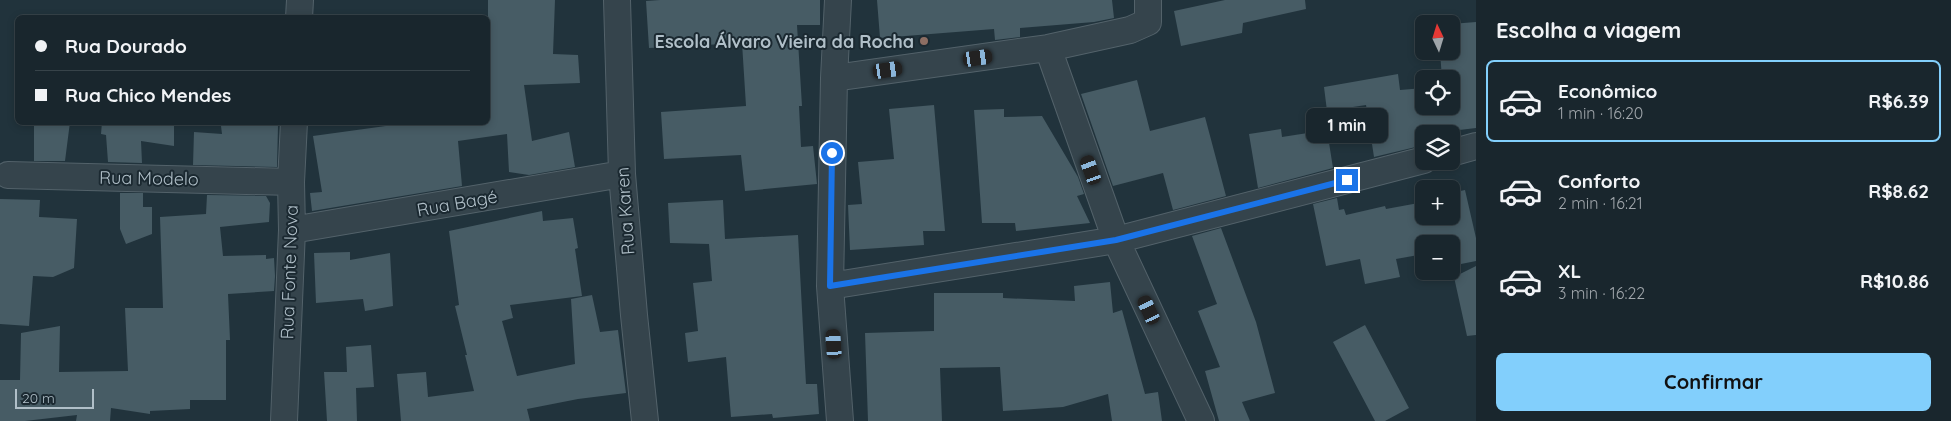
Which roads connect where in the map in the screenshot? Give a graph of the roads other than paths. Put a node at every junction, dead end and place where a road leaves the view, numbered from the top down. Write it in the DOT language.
graph roads {
  1 [pos="300,0"];
  2 [pos="617,0"];
  3 [pos="838,0"];
  4 [pos="1148,11"];
  5 [pos="299,15"];
  6 [pos="1048,48"];
  7 [pos="834,78"];
  8 [pos="294,125"];
  9 [pos="1476,146"];
  10 [pos="1460,150"];
  11 [pos="1415,162"];
  12 [pos="622,174"];
  13 [pos="8,175"];
  14 [pos="291,182"];
  15 [pos="292,230"];
  16 [pos="1116,240"];
  17 [pos="830,286"];
  18 [pos="284,421"];
  19 [pos="646,421"];
  20 [pos="840,421"];
  21 [pos="1201,421"];
  1 -- 5 [label="street"];
  2 -- 12 [label="street, Rua Karen"];
  3 -- 7 [label="street"];
  4 -- 6 [label="street"];
  6 -- 7 [label="street"];
  6 -- 16 [label="street"];
  7 -- 17 [label="street"];
  8 -- 14 [label="street, Rua Fonte Nova"];
  9 -- 10 [label="street"];
  11 -- 16 [label="street"];
  12 -- 15 [label="street, Rua Bagé"];
  12 -- 19 [label="street, Rua Karen"];
  13 -- 14 [label="street, Rua Modelo"];
  14 -- 15 [label="street, Rua Fonte Nova"];
  15 -- 18 [label="street, Rua Fonte Nova"];
  16 -- 17 [label="street"];
  16 -- 21 [label="street"];
  17 -- 20 [label="street"];
}
